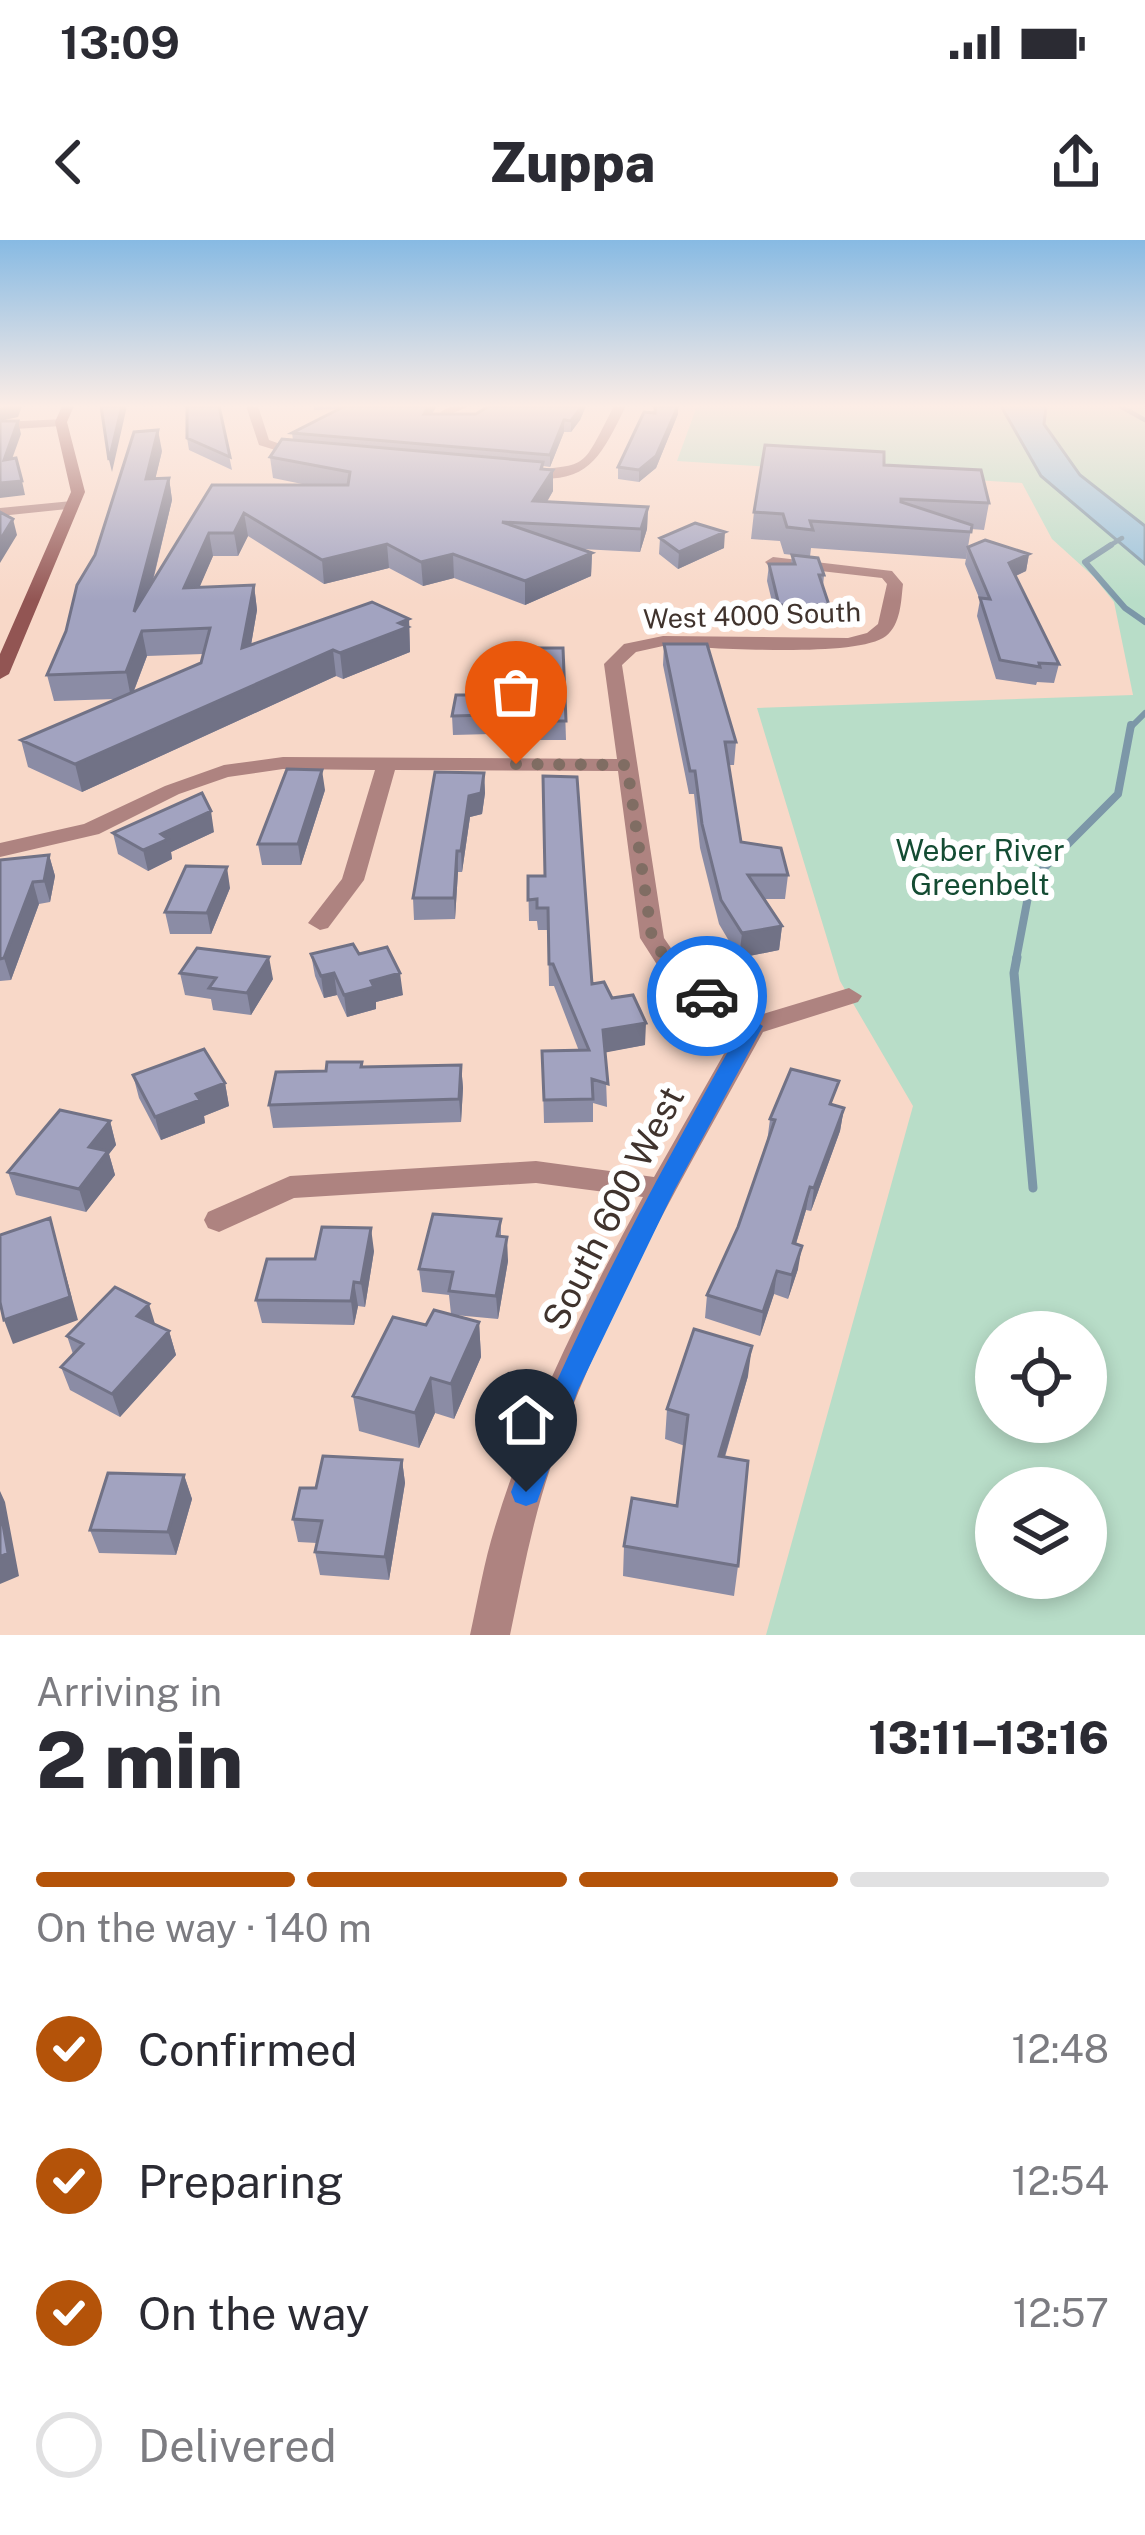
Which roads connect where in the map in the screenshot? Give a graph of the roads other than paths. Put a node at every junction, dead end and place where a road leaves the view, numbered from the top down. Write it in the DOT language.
graph roads {
  1 [pos="75,471"];
  2 [pos="581,471"];
  3 [pos="514,473"];
  4 [pos="72,505"];
  5 [pos="0,512"];
  6 [pos="773,562"];
  7 [pos="2,667"];
  8 [pos="387,764"];
  9 [pos="627,765"];
  10 [pos="0,850"];
  11 [pos="320,923"];
  12 [pos="849,996"];
  13 [pos="753,1026"];
  14 [pos="663,1189"];
  15 [pos="219,1220"];
  16 [pos="490,1635"];
  1 -- 4 [label="street"];
  2 -- 3 [label="street"];
  4 -- 5 [label="street"];
  4 -- 7 [label="street"];
  6 -- 9 [label="street, West 4000 South"];
  8 -- 9 [label="street"];
  8 -- 10 [label="street"];
  8 -- 11 [label="street"];
  9 -- 13 [label="street"];
  12 -- 13 [label="street"];
  13 -- 14 [label="street, South 600 West"];
  14 -- 15 [label="street"];
  14 -- 16 [label="street, South 600 West"];
}
